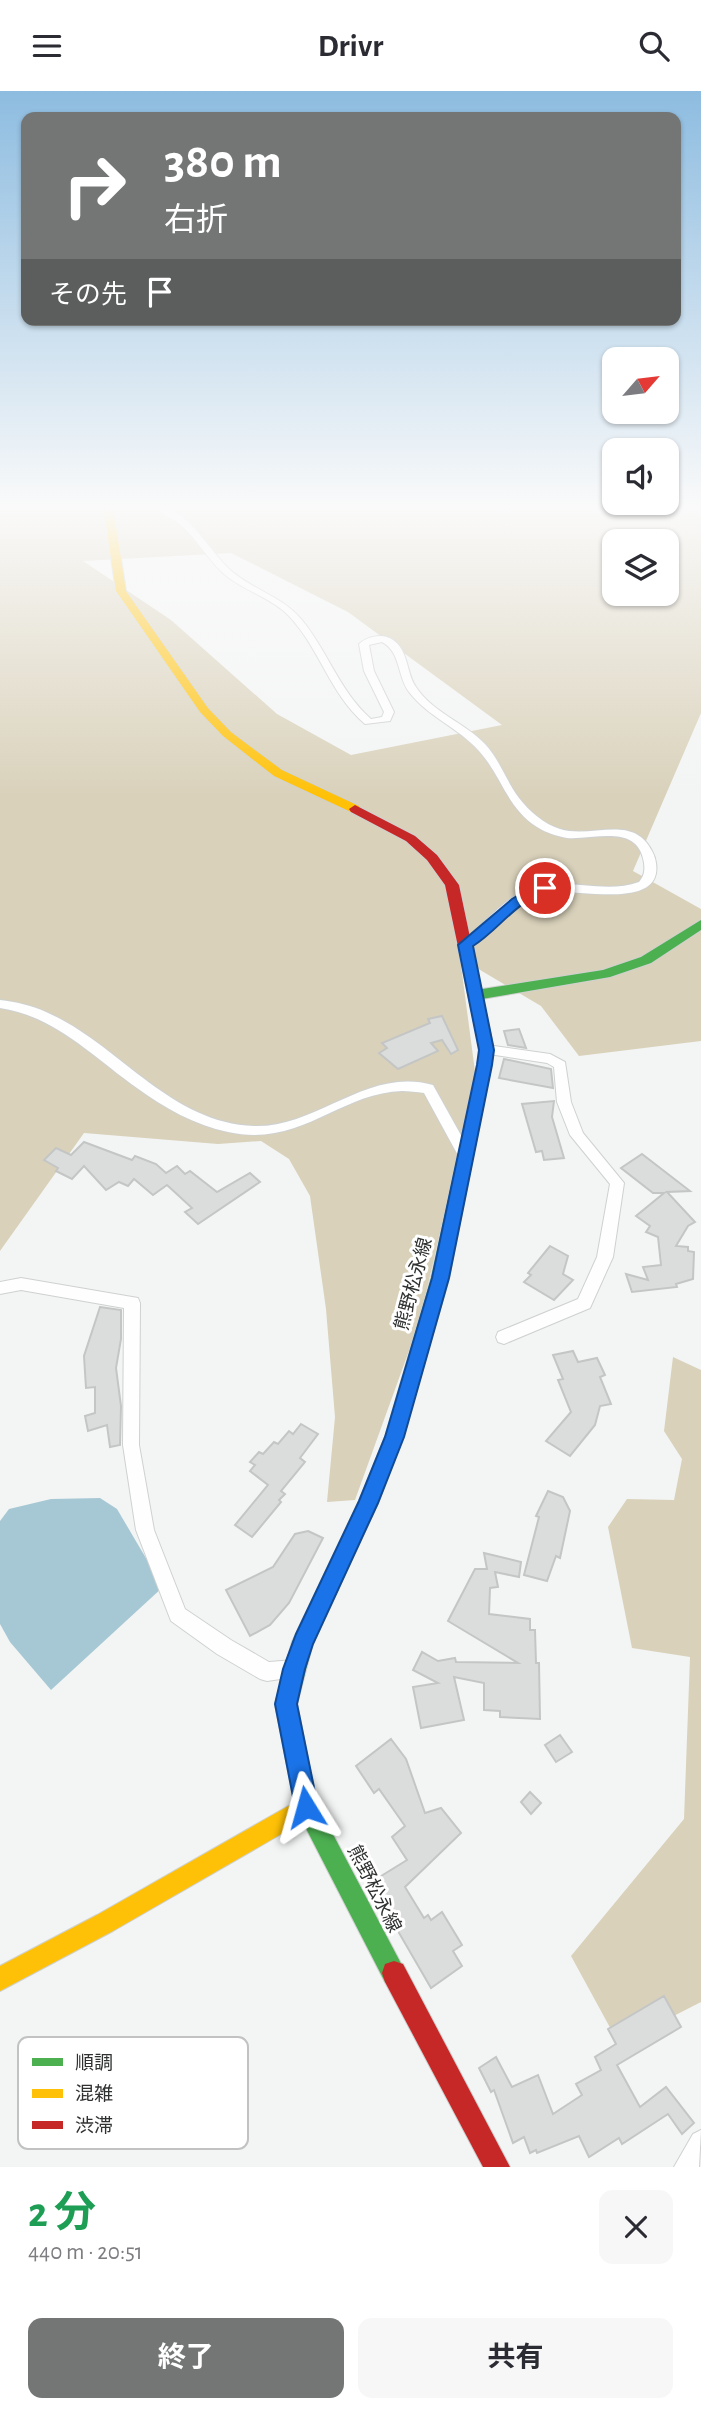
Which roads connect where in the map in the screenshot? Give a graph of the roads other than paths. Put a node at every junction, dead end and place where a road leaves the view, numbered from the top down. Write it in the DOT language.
graph roads {
  1 [pos="129,603"];
  2 [pos="279,603"];
  3 [pos="701,924"];
  4 [pos="465,945"];
  5 [pos="476,995"];
  6 [pos="0,1004"];
  7 [pos="486,1050"];
  8 [pos="465,1155"];
  9 [pos="0,1288"];
  10 [pos="504,1337"];
  11 [pos="294,1669"];
  12 [pos="306,1807"];
  13 [pos="0,1979"];
  14 [pos="701,2142"];
  15 [pos="498,2167"];
  16 [pos="686,2167"];
  1 -- 4 [label="main road, 熊野松永線"];
  2 -- 4 [label="street"];
  3 -- 5 [label="main road"];
  4 -- 5 [label="main road, 熊野松永線"];
  5 -- 7 [label="main road, 熊野松永線"];
  6 -- 8 [label="street"];
  7 -- 8 [label="main road, 熊野松永線"];
  7 -- 10 [label="street"];
  8 -- 11 [label="main road, 熊野松永線"];
  9 -- 11 [label="street"];
  11 -- 12 [label="main road, 熊野松永線"];
  12 -- 13 [label="main road"];
  12 -- 15 [label="main road, 熊野松永線"];
  14 -- 16 [label="street"];
}
